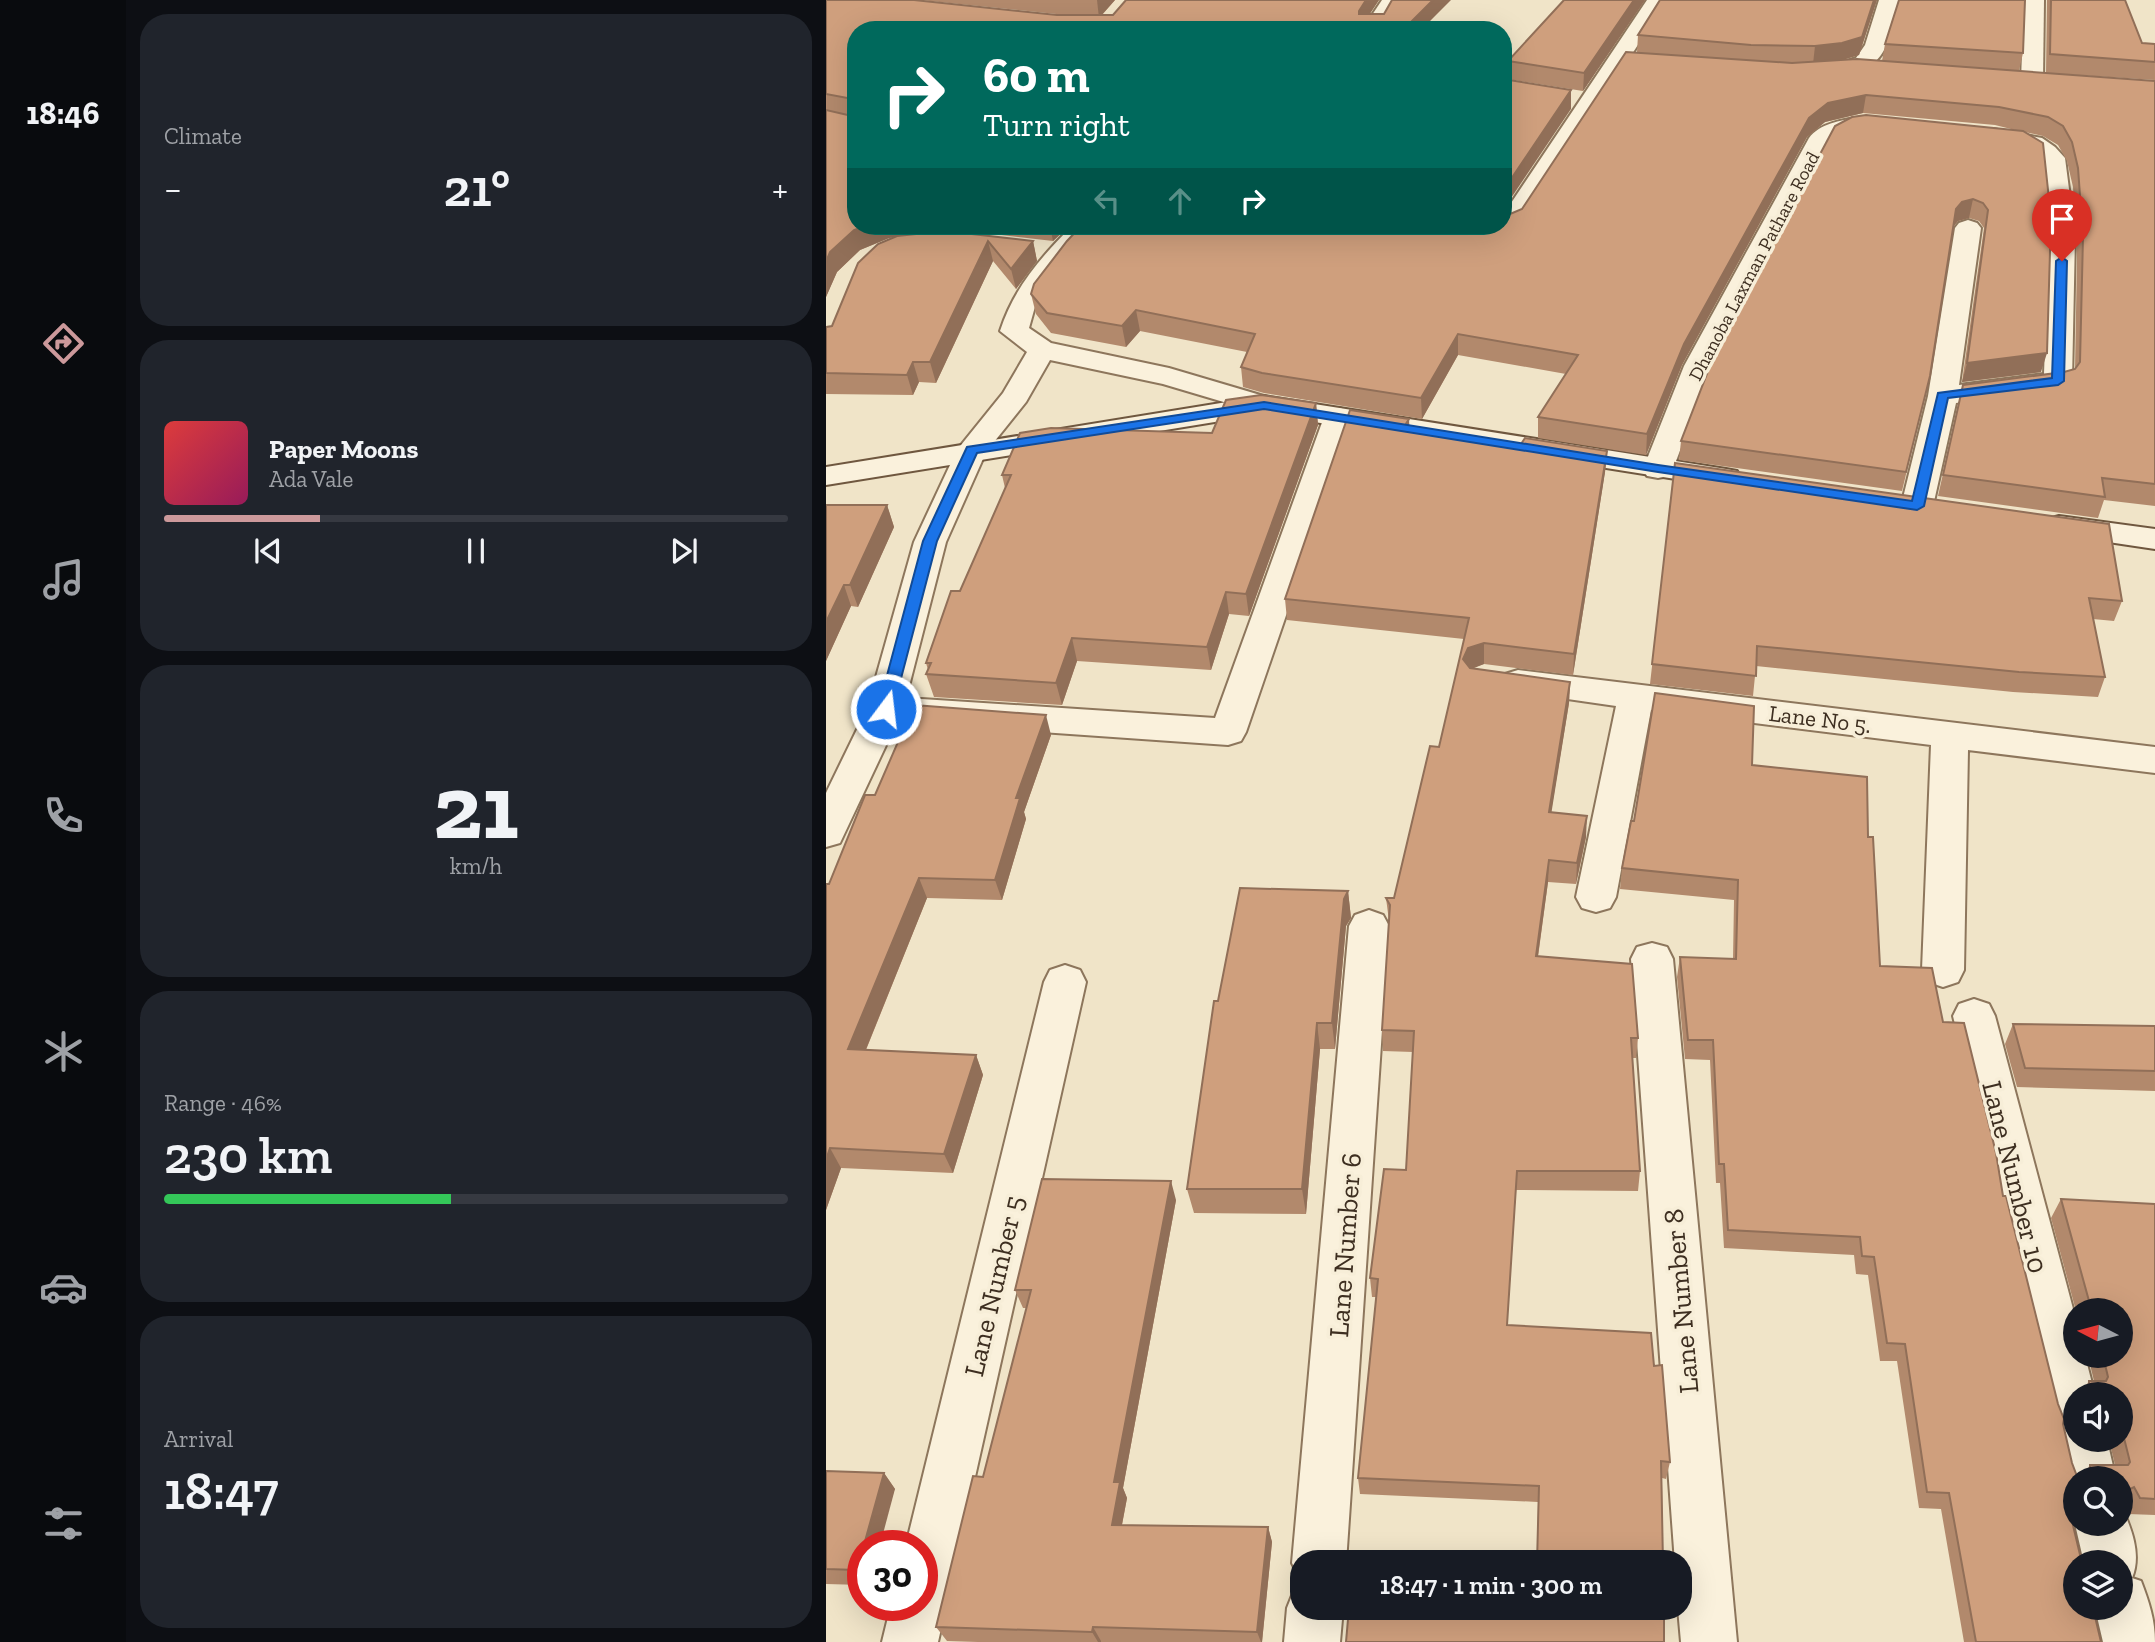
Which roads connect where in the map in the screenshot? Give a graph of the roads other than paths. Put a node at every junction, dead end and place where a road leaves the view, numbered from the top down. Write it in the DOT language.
graph roads {
  1 [pos="1392,0"];
  2 [pos="1657,0"];
  3 [pos="1889,0"];
  4 [pos="2035,0"];
  5 [pos="1378,21"];
  6 [pos="1618,60"];
  7 [pos="1643,62"];
  8 [pos="1857,69"];
  9 [pos="1884,70"];
  10 [pos="1800,72"];
  11 [pos="2005,78"];
  12 [pos="2032,80"];
  13 [pos="2059,82"];
  14 [pos="1564,98"];
  15 [pos="1588,102"];
  16 [pos="1903,127"];
  17 [pos="1971,134"];
  18 [pos="1512,220"];
  19 [pos="1968,228"];
  20 [pos="1072,235"];
  21 [pos="1042,349"];
  22 [pos="1943,396"];
  23 [pos="1264,405"];
  24 [pos="1339,418"];
  25 [pos="972,450"];
  26 [pos="1658,469"];
  27 [pos="826,475"];
  28 [pos="1754,482"];
  29 [pos="1917,506"];
  30 [pos="2036,522"];
  31 [pos="2155,539"];
  32 [pos="1484,678"];
  33 [pos="1636,696"];
  34 [pos="886,709"];
  35 [pos="1950,735"];
  36 [pos="2155,760"];
  37 [pos="826,833"];
  38 [pos="1596,897"];
  39 [pos="1369,926"];
  40 [pos="1652,959"];
  41 [pos="1943,970"];
  42 [pos="1065,982"];
  43 [pos="1974,1016"];
  44 [pos="2066,1382"];
  45 [pos="936,1530"];
  46 [pos="1320,1550"];
  47 [pos="1314,1620"];
  48 [pos="2126,1620"];
  49 [pos="915,1621"];
  50 [pos="910,1642"];
  51 [pos="1312,1642"];
  52 [pos="1709,1642"];
  53 [pos="2131,1642"];
  1 -- 5 [label="street"];
  2 -- 6 [label="street"];
  3 -- 8 [label="street"];
  4 -- 12 [label="street"];
  6 -- 7 [label="street"];
  6 -- 15 [label="street"];
  8 -- 9 [label="street"];
  8 -- 10 [label="street"];
  11 -- 12 [label="street"];
  12 -- 13 [label="street"];
  14 -- 15 [label="street"];
  15 -- 18 [label="street"];
  16 -- 26 [label="street, Dhanoba Laxman Pathare Road"];
  17 -- 22 [label="street"];
  19 -- 22 [label="street"];
  20 -- 21 [label="street"];
  21 -- 23 [label="street"];
  21 -- 25 [label="street"];
  22 -- 29 [label="street"];
  23 -- 24 [label="street"];
  23 -- 25 [label="street"];
  24 -- 26 [label="street"];
  24 -- 34 [label="street"];
  25 -- 27 [label="street"];
  25 -- 34 [label="street"];
  26 -- 28 [label="street"];
  30 -- 31 [label="street"];
  32 -- 33 [label="street, Lane No 5."];
  33 -- 35 [label="street, Lane No 5."];
  33 -- 38 [label="street"];
  34 -- 37 [label="street"];
  35 -- 36 [label="street, Lane No 5."];
  35 -- 41 [label="street"];
  39 -- 46 [label="street, Lane Number 6"];
  40 -- 52 [label="street, Lane Number 8"];
  42 -- 45 [label="street, Lane Number 5"];
  43 -- 44 [label="street, Lane Number 10"];
  47 -- 51 [label="street"];
  48 -- 53 [label="street"];
  49 -- 50 [label="street"];
}
